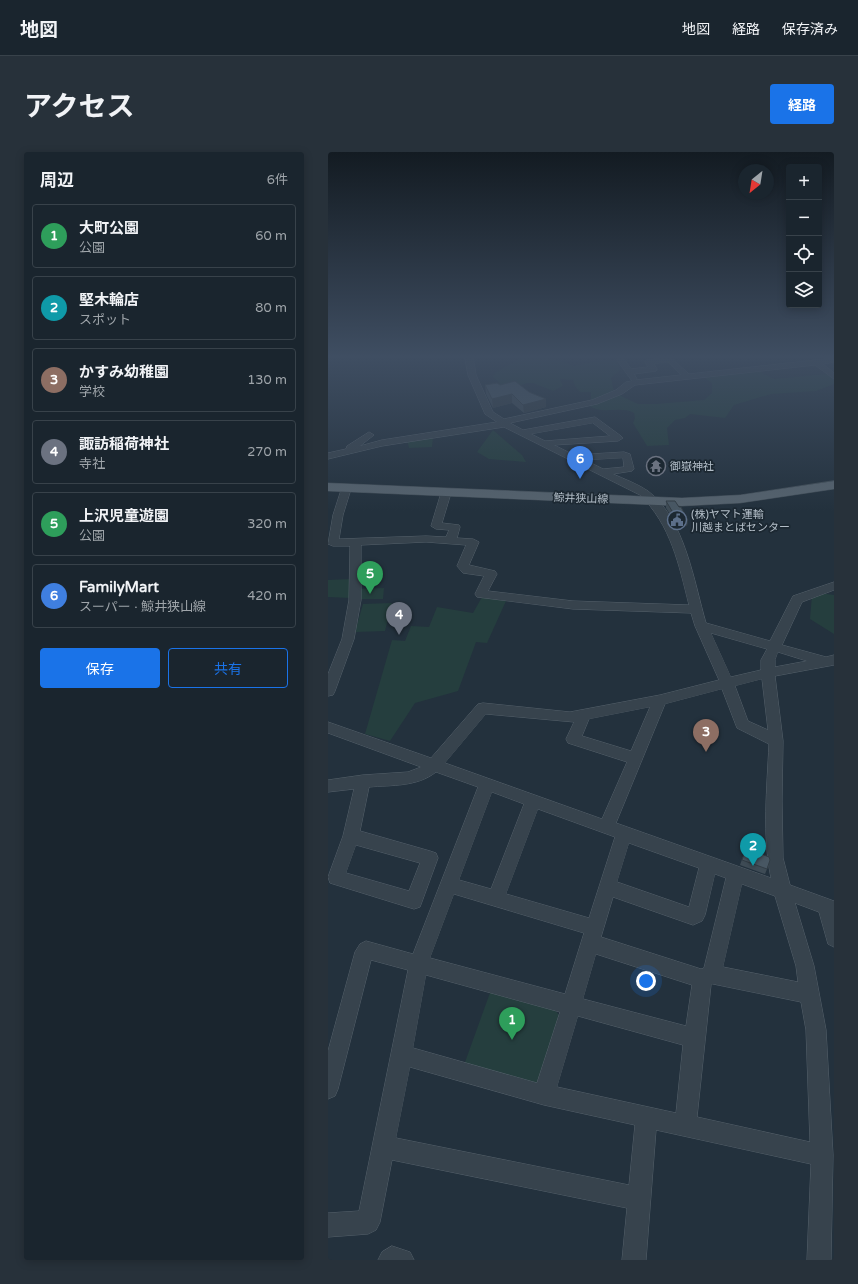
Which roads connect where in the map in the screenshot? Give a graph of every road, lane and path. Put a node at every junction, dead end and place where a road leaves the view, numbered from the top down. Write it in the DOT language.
graph roads {
  1 [pos="486,408"];
  2 [pos="569,408"];
  3 [pos="503,423"];
  4 [pos="522,433"];
  5 [pos="369,435"];
  6 [pos="544,444"];
  7 [pos="344,452"];
  8 [pos="328,456"];
  9 [pos="574,458"];
  10 [pos="602,472"];
  11 [pos="834,485"];
  12 [pos="328,487"];
  13 [pos="346,489"];
  14 [pos="446,493"];
  15 [pos="655,501"];
  16 [pos="436,526"];
  17 [pos="426,539"];
  18 [pos="450,541"];
  19 [pos="356,542"];
  20 [pos="834,586"];
  21 [pos="695,609"];
  22 [pos="701,626"];
  23 [pos="774,646"];
  24 [pos="831,662"];
  25 [pos="768,674"];
  26 [pos="727,683"];
  27 [pos="328,691"];
  28 [pos="660,700"];
  29 [pos="584,715"];
  30 [pos="328,727"];
  31 [pos="776,741"];
  32 [pos="634,758"];
  33 [pos="434,765"];
  34 [pos="362,781"];
  35 [pos="487,784"];
  36 [pos="328,786"];
  37 [pos="534,800"];
  38 [pos="607,826"];
  39 [pos="624,833"];
  40 [pos="351,836"];
  41 [pos="709,864"];
  42 [pos="736,874"];
  43 [pos="332,878"];
  44 [pos="450,885"];
  45 [pos="608,887"];
  46 [pos="782,890"];
  47 [pos="496,898"];
  48 [pos="830,908"];
  49 [pos="593,936"];
  50 [pos="834,938"];
  51 [pos="418,965"];
  52 [pos="707,976"];
  53 [pos="811,994"];
  54 [pos="572,1006"];
  55 [pos="694,1038"];
  56 [pos="402,1055"];
  57 [pos="328,1089"];
  58 [pos="544,1095"];
  59 [pos="646,1118"];
  60 [pos="685,1126"];
  61 [pos="384,1147"];
  62 [pos="822,1155"];
  63 [pos="640,1199"];
  64 [pos="328,1225"];
  65 [pos="390,1260"];
  66 [pos="402,1260"];
  67 [pos="634,1260"];
  68 [pos="819,1260"];
  1 -- 3 [label="street"];
  2 -- 3 [label="street"];
  3 -- 4 [label="street"];
  3 -- 7 [label="street"];
  4 -- 6 [label="street"];
  4 -- 6 [label="street"];
  5 -- 7 [label="street"];
  6 -- 9 [label="street"];
  7 -- 8 [label="street"];
  9 -- 10 [label="street"];
  9 -- 10 [label="street"];
  10 -- 15 [label="street"];
  11 -- 15 [label="main road, 鯨井狭山線"];
  12 -- 13 [label="main road, 鯨井狭山線"];
  13 -- 14 [label="main road, 鯨井狭山線"];
  13 -- 19 [label="street"];
  14 -- 15 [label="main road, 鯨井狭山線"];
  14 -- 16 [label="street"];
  15 -- 21 [label="street"];
  16 -- 17 [label="street"];
  16 -- 18 [label="street"];
  17 -- 18 [label="street"];
  17 -- 19 [label="street"];
  18 -- 21 [label="street"];
  19 -- 27 [label="street"];
  20 -- 23 [label="street"];
  21 -- 22 [label="street"];
  22 -- 23 [label="street"];
  22 -- 26 [label="street"];
  23 -- 24 [label="street"];
  23 -- 25 [label="street"];
  24 -- 25 [label="street"];
  25 -- 26 [label="street"];
  25 -- 31 [label="street"];
  26 -- 28 [label="street"];
  26 -- 31 [label="street"];
  28 -- 29 [label="street"];
  28 -- 32 [label="street"];
  29 -- 32 [label="street"];
  29 -- 33 [label="street"];
  30 -- 33 [label="street"];
  31 -- 46 [label="street"];
  32 -- 38 [label="street"];
  33 -- 34 [label="street"];
  33 -- 35 [label="street"];
  34 -- 36 [label="street"];
  34 -- 40 [label="street"];
  35 -- 37 [label="street"];
  35 -- 44 [label="street"];
  37 -- 38 [label="street"];
  37 -- 47 [label="street"];
  38 -- 39 [label="street"];
  39 -- 41 [label="street"];
  39 -- 45 [label="street"];
  40 -- 43 [label="street"];
  40 -- 43 [label="street"];
  41 -- 42 [label="street"];
  41 -- 45 [label="street"];
  42 -- 46 [label="street"];
  42 -- 52 [label="street"];
  44 -- 47 [label="street"];
  44 -- 51 [label="street"];
  45 -- 49 [label="street"];
  46 -- 48 [label="street"];
  46 -- 53 [label="street"];
  47 -- 49 [label="street"];
  48 -- 50 [label="street"];
  49 -- 52 [label="street"];
  49 -- 54 [label="street"];
  51 -- 54 [label="street"];
  51 -- 56 [label="street"];
  51 -- 57 [label="street"];
  52 -- 53 [label="street"];
  52 -- 55 [label="street"];
  53 -- 62 [label="street"];
  54 -- 55 [label="street"];
  54 -- 58 [label="street"];
  55 -- 60 [label="street"];
  56 -- 58 [label="street"];
  56 -- 61 [label="street"];
  58 -- 59 [label="street"];
  59 -- 60 [label="street"];
  59 -- 63 [label="street"];
  60 -- 62 [label="street"];
  61 -- 63 [label="street"];
  61 -- 64 [label="street"];
  62 -- 68 [label="street"];
  63 -- 67 [label="street"];
  65 -- 66 [label="street"];
}
